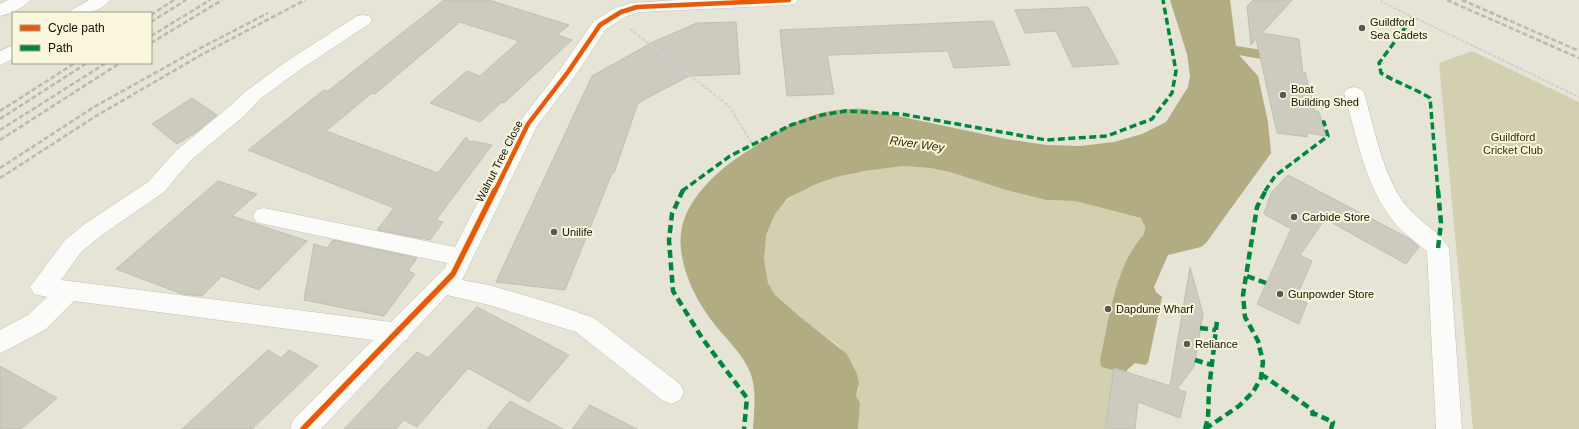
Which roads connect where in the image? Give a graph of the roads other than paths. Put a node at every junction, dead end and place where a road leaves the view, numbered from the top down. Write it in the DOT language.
graph roads {
  1 [pos="21,0"];
  2 [pos="101,0"];
  3 [pos="789,0"];
  4 [pos="0,11"];
  5 [pos="81,12"];
  6 [pos="363,20"];
  7 [pos="12,53"];
  8 [pos="0,59"];
  9 [pos="1354,93"];
  10 [pos="264,216"];
  11 [pos="462,257"];
  12 [pos="443,285"];
  13 [pos="69,290"];
  14 [pos="398,333"];
  15 [pos="0,342"];
  16 [pos="671,392"];
  17 [pos="303,429"];
  18 [pos="1449,429"];
  1 -- 4 [label="street"];
  2 -- 5 [label="street"];
  3 -- 11 [label="street, Walnut Tree Close"];
  6 -- 13 [label="street"];
  7 -- 8 [label="street"];
  9 -- 18 [label="street"];
  10 -- 11 [label="street"];
  11 -- 12 [label="street, Walnut Tree Close"];
  12 -- 14 [label="street, Walnut Tree Close"];
  12 -- 16 [label="street"];
  13 -- 14 [label="street"];
  13 -- 15 [label="street"];
  14 -- 17 [label="street, Walnut Tree Close"];
}
